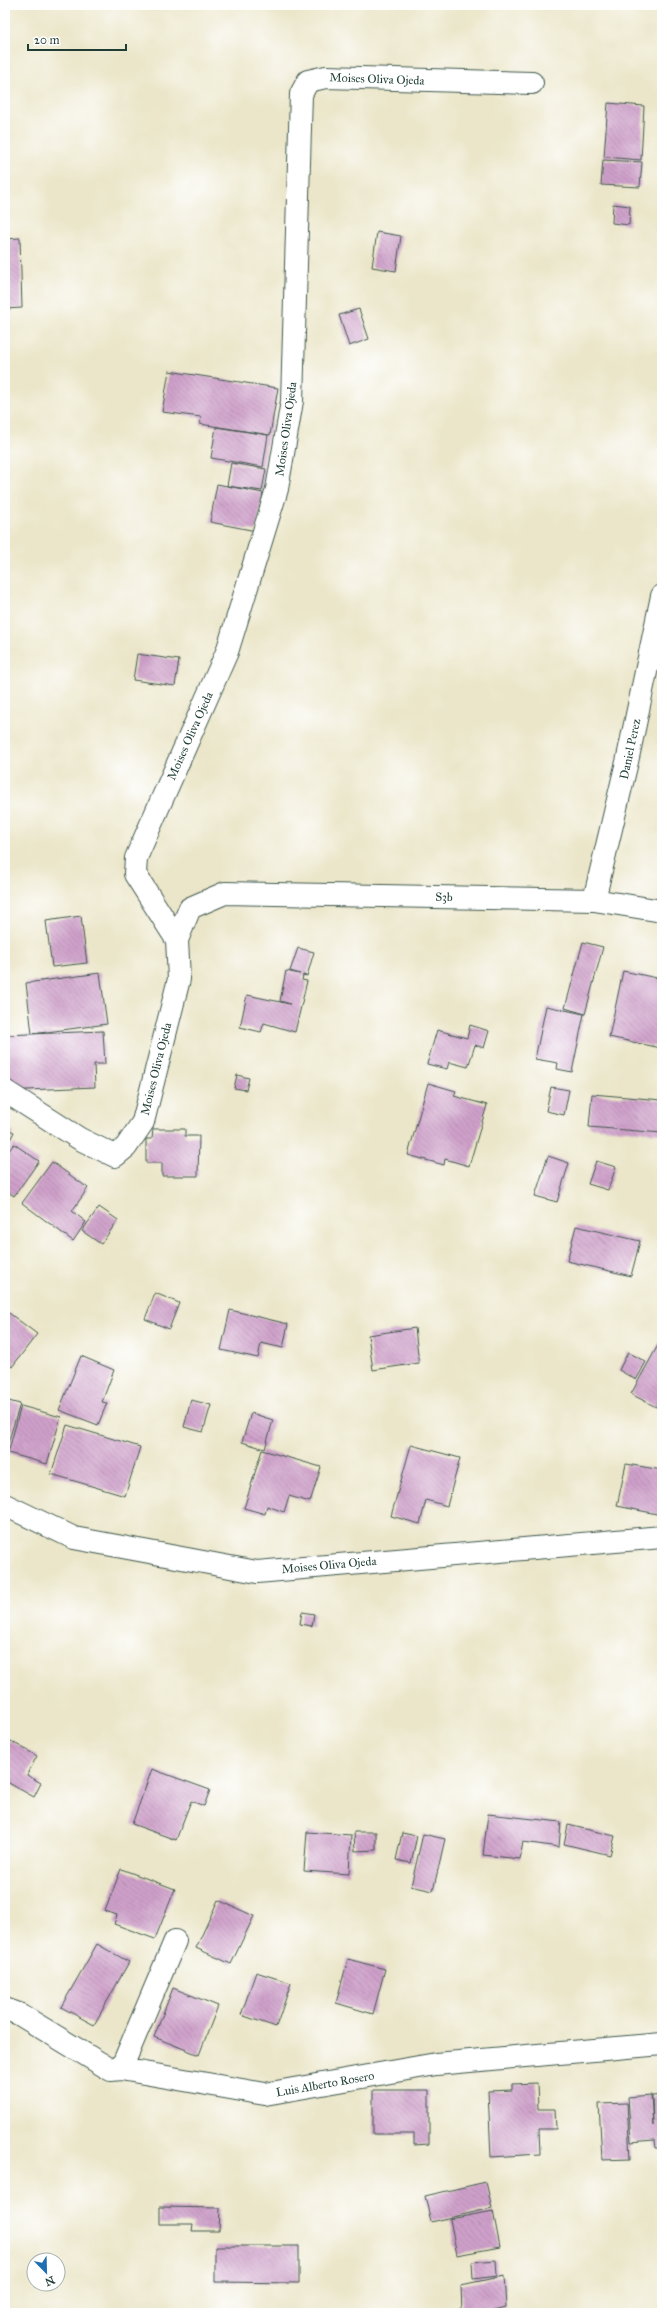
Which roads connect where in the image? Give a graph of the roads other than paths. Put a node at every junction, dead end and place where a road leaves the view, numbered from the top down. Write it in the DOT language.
graph roads {
  1 [pos="532,84"];
  2 [pos="662,596"];
  3 [pos="225,893"];
  4 [pos="594,900"];
  5 [pos="662,911"];
  6 [pos="177,940"];
  7 [pos="5,1091"];
  8 [pos="5,1505"];
  9 [pos="662,1537"];
  10 [pos="175,1941"];
  11 [pos="5,2008"];
  12 [pos="662,2044"];
  13 [pos="121,2069"];
  1 -- 6 [label="street, Moises Oliva Ojeda"];
  2 -- 4 [label="street, Daniel Perez"];
  3 -- 4 [label="street, S3b"];
  3 -- 6 [label="street, Moises Oliva Ojeda"];
  4 -- 5 [label="street, S3b"];
  6 -- 7 [label="street, Moises Oliva Ojeda"];
  8 -- 9 [label="street, Moises Oliva Ojeda"];
  10 -- 13 [label="street"];
  11 -- 13 [label="street, Luis Alberto Rosero"];
  12 -- 13 [label="street, Luis Alberto Rosero"];
}
